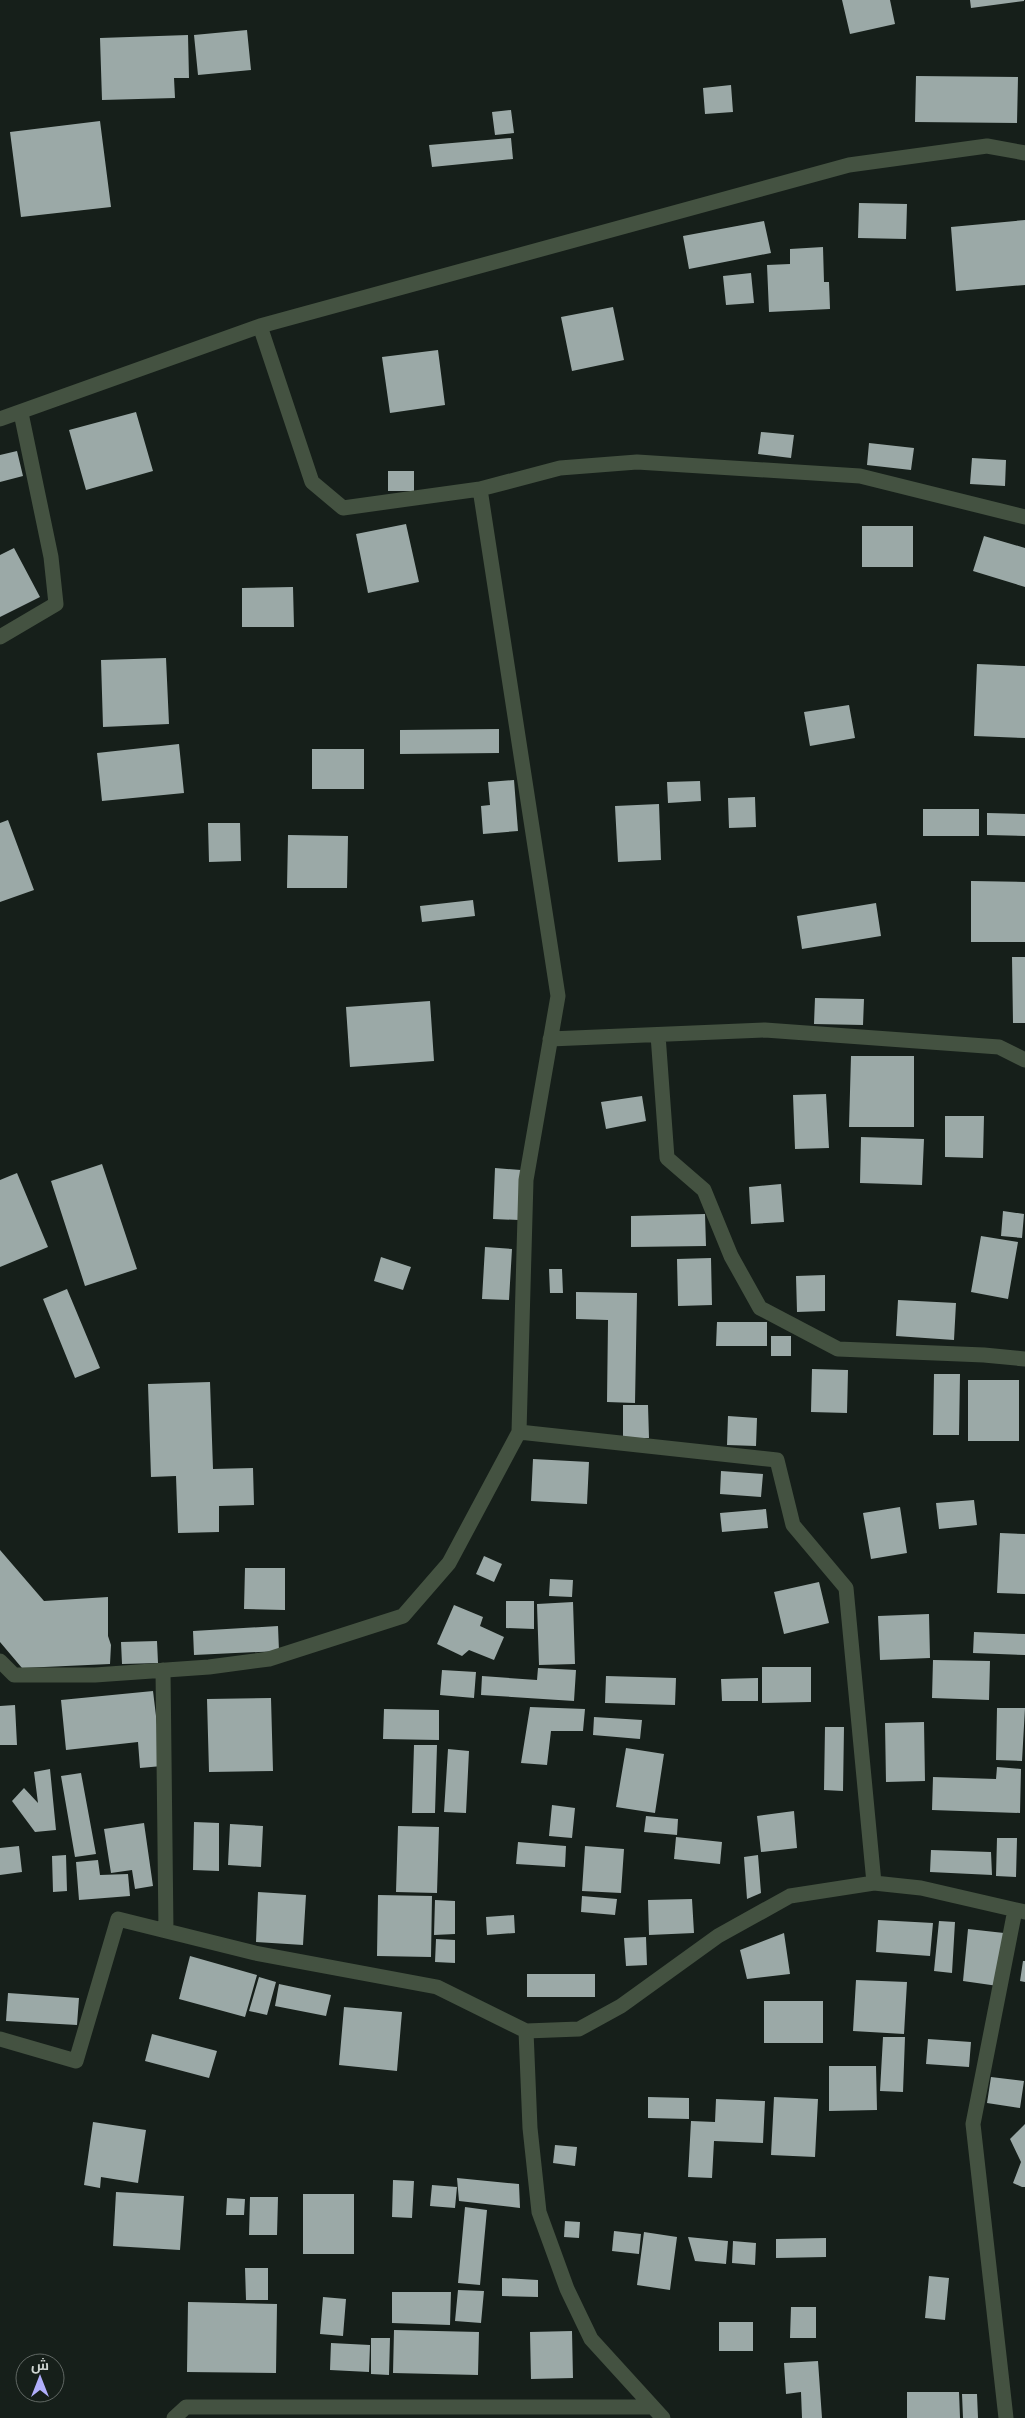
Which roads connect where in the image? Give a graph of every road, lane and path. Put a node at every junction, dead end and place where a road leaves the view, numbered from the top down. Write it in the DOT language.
graph roads {
  1 [pos="1025,153"];
  2 [pos="260,326"];
  3 [pos="22,412"];
  4 [pos="0,419"];
  5 [pos="480,489"];
  6 [pos="1025,517"];
  7 [pos="0,637"];
  8 [pos="658,1035"];
  9 [pos="550,1039"];
  10 [pos="1025,1060"];
  11 [pos="1025,1359"];
  12 [pos="519,1432"];
  13 [pos="0,1662"];
  14 [pos="163,1670"];
  15 [pos="874,1883"];
  16 [pos="1020,1911"];
  17 [pos="166,1931"];
  18 [pos="526,2031"];
  19 [pos="0,2039"];
  20 [pos="658,2413"];
  21 [pos="174,2418"];
  22 [pos="1006,2418"];
  1 -- 2 [label="street"];
  2 -- 3 [label="street"];
  2 -- 5 [label="street"];
  3 -- 4 [label="street"];
  3 -- 7 [label="street"];
  5 -- 6 [label="street"];
  5 -- 9 [label="street"];
  8 -- 9 [label="street"];
  8 -- 10 [label="street"];
  8 -- 11 [label="street"];
  9 -- 12 [label="street"];
  12 -- 14 [label="street"];
  12 -- 15 [label="street"];
  13 -- 14 [label="street"];
  14 -- 17 [label="street"];
  15 -- 16 [label="street"];
  15 -- 18 [label="street"];
  16 -- 22 [label="street"];
  17 -- 18 [label="street"];
  17 -- 19 [label="street"];
  18 -- 20 [label="street"];
  20 -- 21 [label="street"];
}
